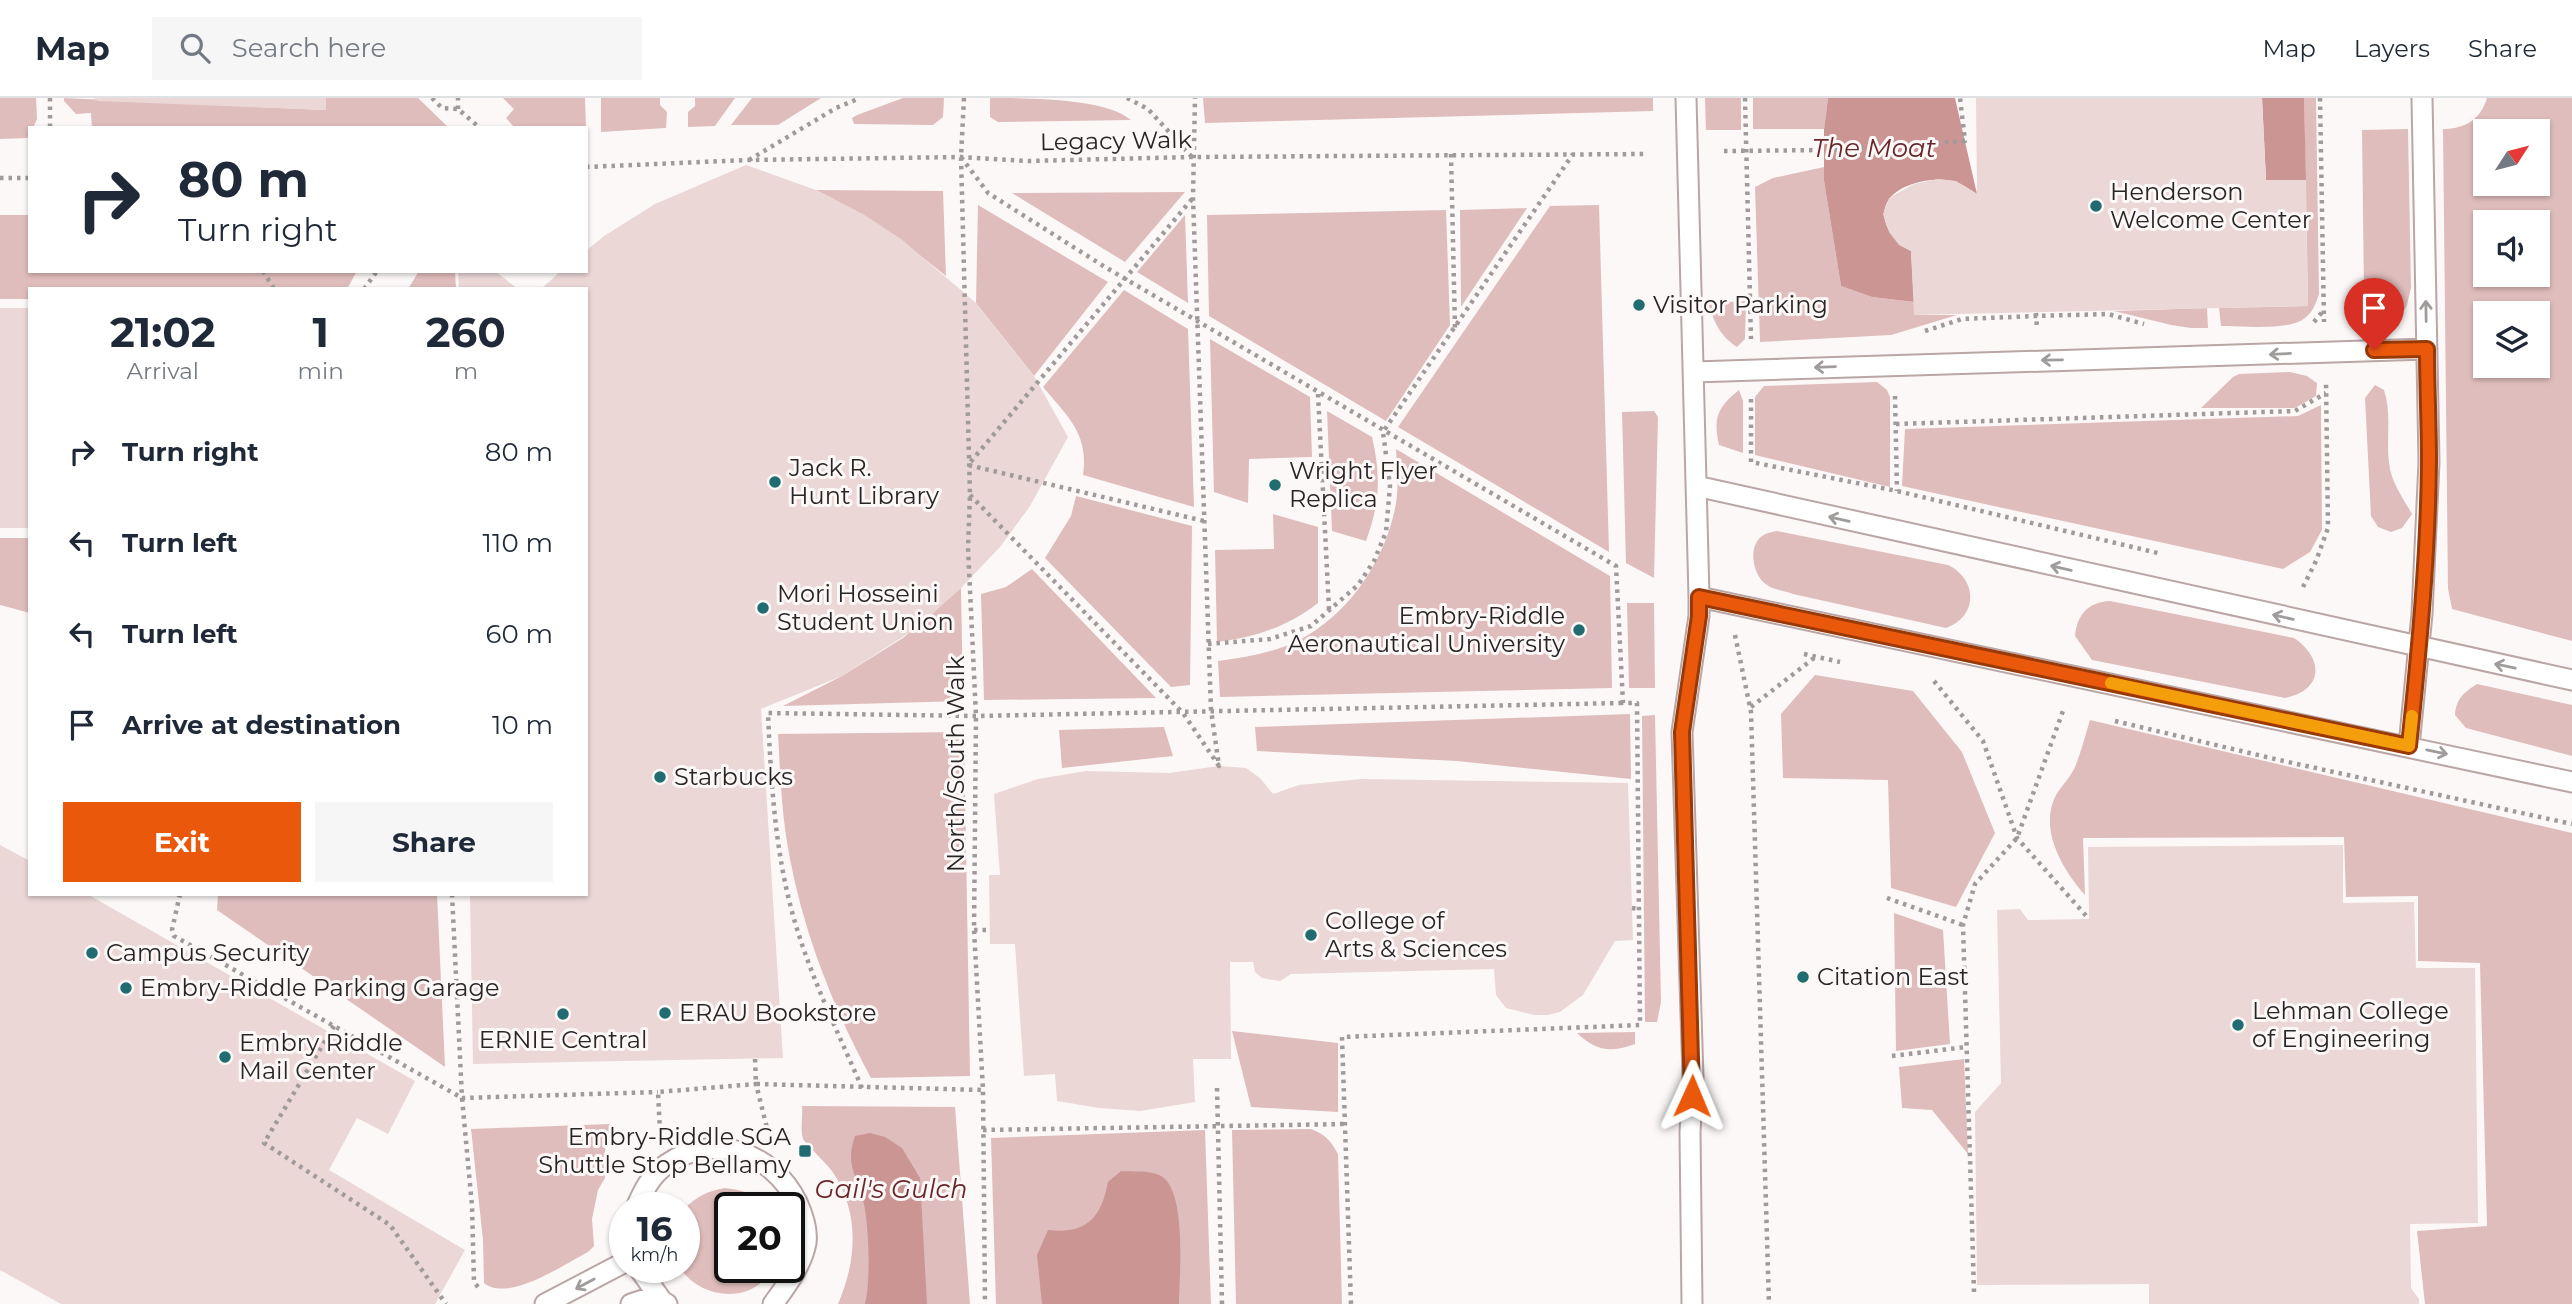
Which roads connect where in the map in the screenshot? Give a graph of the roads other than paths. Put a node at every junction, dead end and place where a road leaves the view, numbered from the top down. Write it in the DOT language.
graph roads {
  1 [pos="1686,98"];
  2 [pos="2422,98"];
  3 [pos="2427,349"];
  4 [pos="1693,372"];
  5 [pos="1696,486"];
  6 [pos="1699,597"];
  7 [pos="2419,648"];
  8 [pos="2572,680"];
  9 [pos="2409,746"];
  10 [pos="2572,782"];
  11 [pos="643,1192"];
  12 [pos="609,1270"];
  13 [pos="650,1283"];
  14 [pos="662,1300"];
  15 [pos="545,1304"];
  16 [pos="631,1304"];
  17 [pos="773,1304"];
  18 [pos="1692,1304"];
  1 -- 4 [label="lane"];
  3 -- 2 [label="lane, one-way"];
  3 -- 4 [label="lane, one-way"];
  3 -- 7 [label="lane"];
  4 -- 5 [label="lane"];
  5 -- 6 [label="lane"];
  7 -- 5 [label="lane, one-way"];
  6 -- 9 [label="lane"];
  6 -- 18 [label="lane"];
  8 -- 7 [label="lane, one-way"];
  7 -- 9 [label="lane"];
  9 -- 10 [label="lane, one-way"];
  11 -- 17 [label="lane"];
  12 -- 15 [label="lane, one-way"];
  13 -- 14 [label="lane"];
  14 -- 16 [label="lane"];
}
